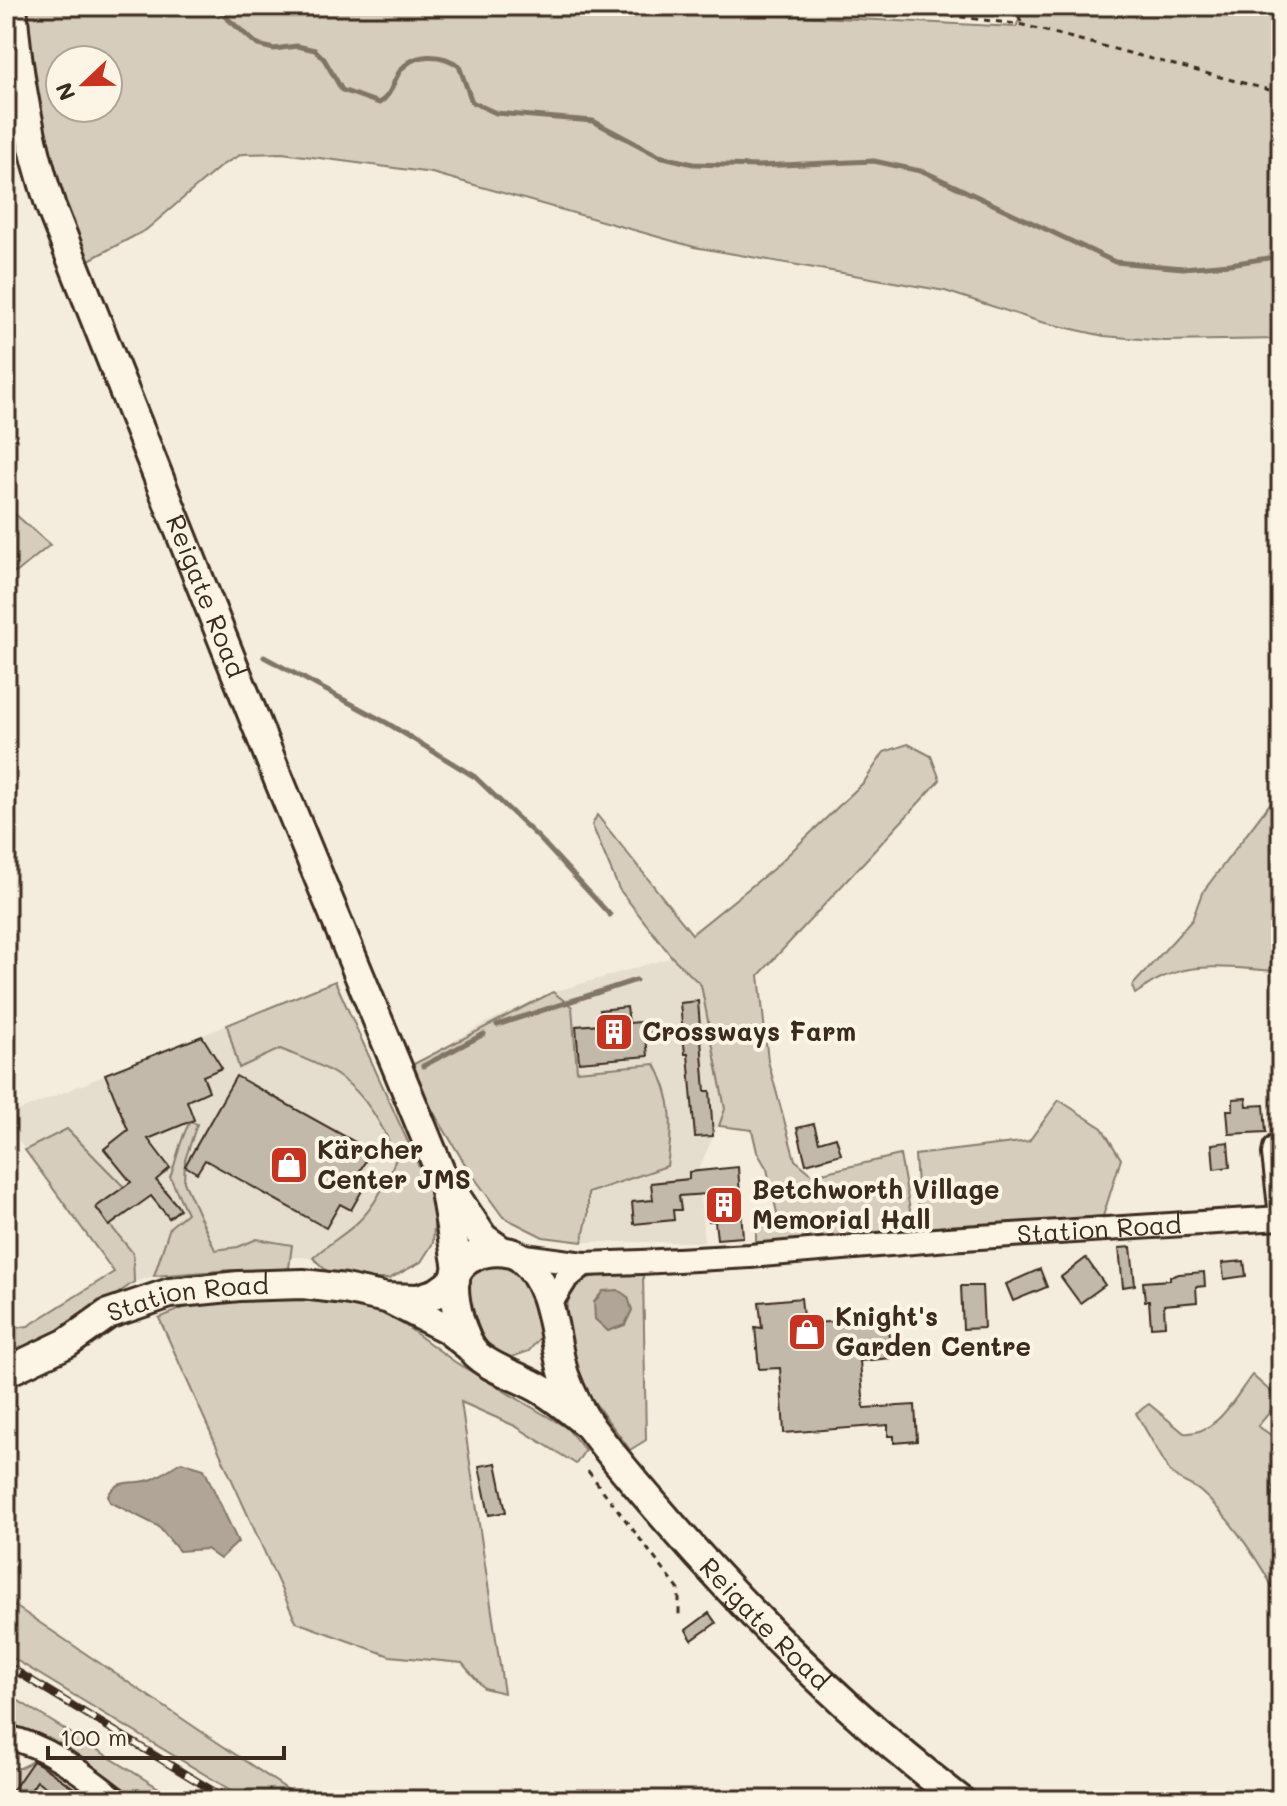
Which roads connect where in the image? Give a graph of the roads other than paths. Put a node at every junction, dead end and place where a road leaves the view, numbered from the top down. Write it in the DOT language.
graph roads {
  1 [pos="12,6"];
  2 [pos="10,39"];
  3 [pos="1281,1143"];
  4 [pos="441,1174"];
  5 [pos="1281,1217"];
  6 [pos="509,1252"];
  7 [pos="584,1264"];
  8 [pos="456,1274"];
  9 [pos="386,1298"];
  10 [pos="549,1306"];
  11 [pos="555,1339"];
  12 [pos="469,1346"];
  13 [pos="503,1369"];
  14 [pos="6,1372"];
  15 [pos="590,1426"];
  16 [pos="6,1737"];
  17 [pos="117,1800"];
  18 [pos="960,1800"];
  1 -- 2 [label="main road, Reigate Road"];
  2 -- 4 [label="main road, Reigate Road"];
  3 -- 5 [label="street"];
  4 -- 6 [label="main road, Reigate Road"];
  4 -- 8 [label="main road, Reigate Road"];
  5 -- 7 [label="street, Station Road"];
  6 -- 7 [label="street, Station Road"];
  6 -- 8 [label="main road"];
  6 -- 10 [label="main road"];
  7 -- 10 [label="street"];
  8 -- 9 [label="main road, Station Road"];
  8 -- 12 [label="main road"];
  9 -- 12 [label="main road, Station Road"];
  9 -- 14 [label="main road, Station Road"];
  10 -- 11 [label="main road"];
  11 -- 13 [label="main road"];
  11 -- 15 [label="main road, Reigate Road"];
  12 -- 13 [label="main road"];
  13 -- 15 [label="main road, Reigate Road"];
  15 -- 18 [label="main road, Reigate Road"];
  16 -- 17 [label="street"];
}
